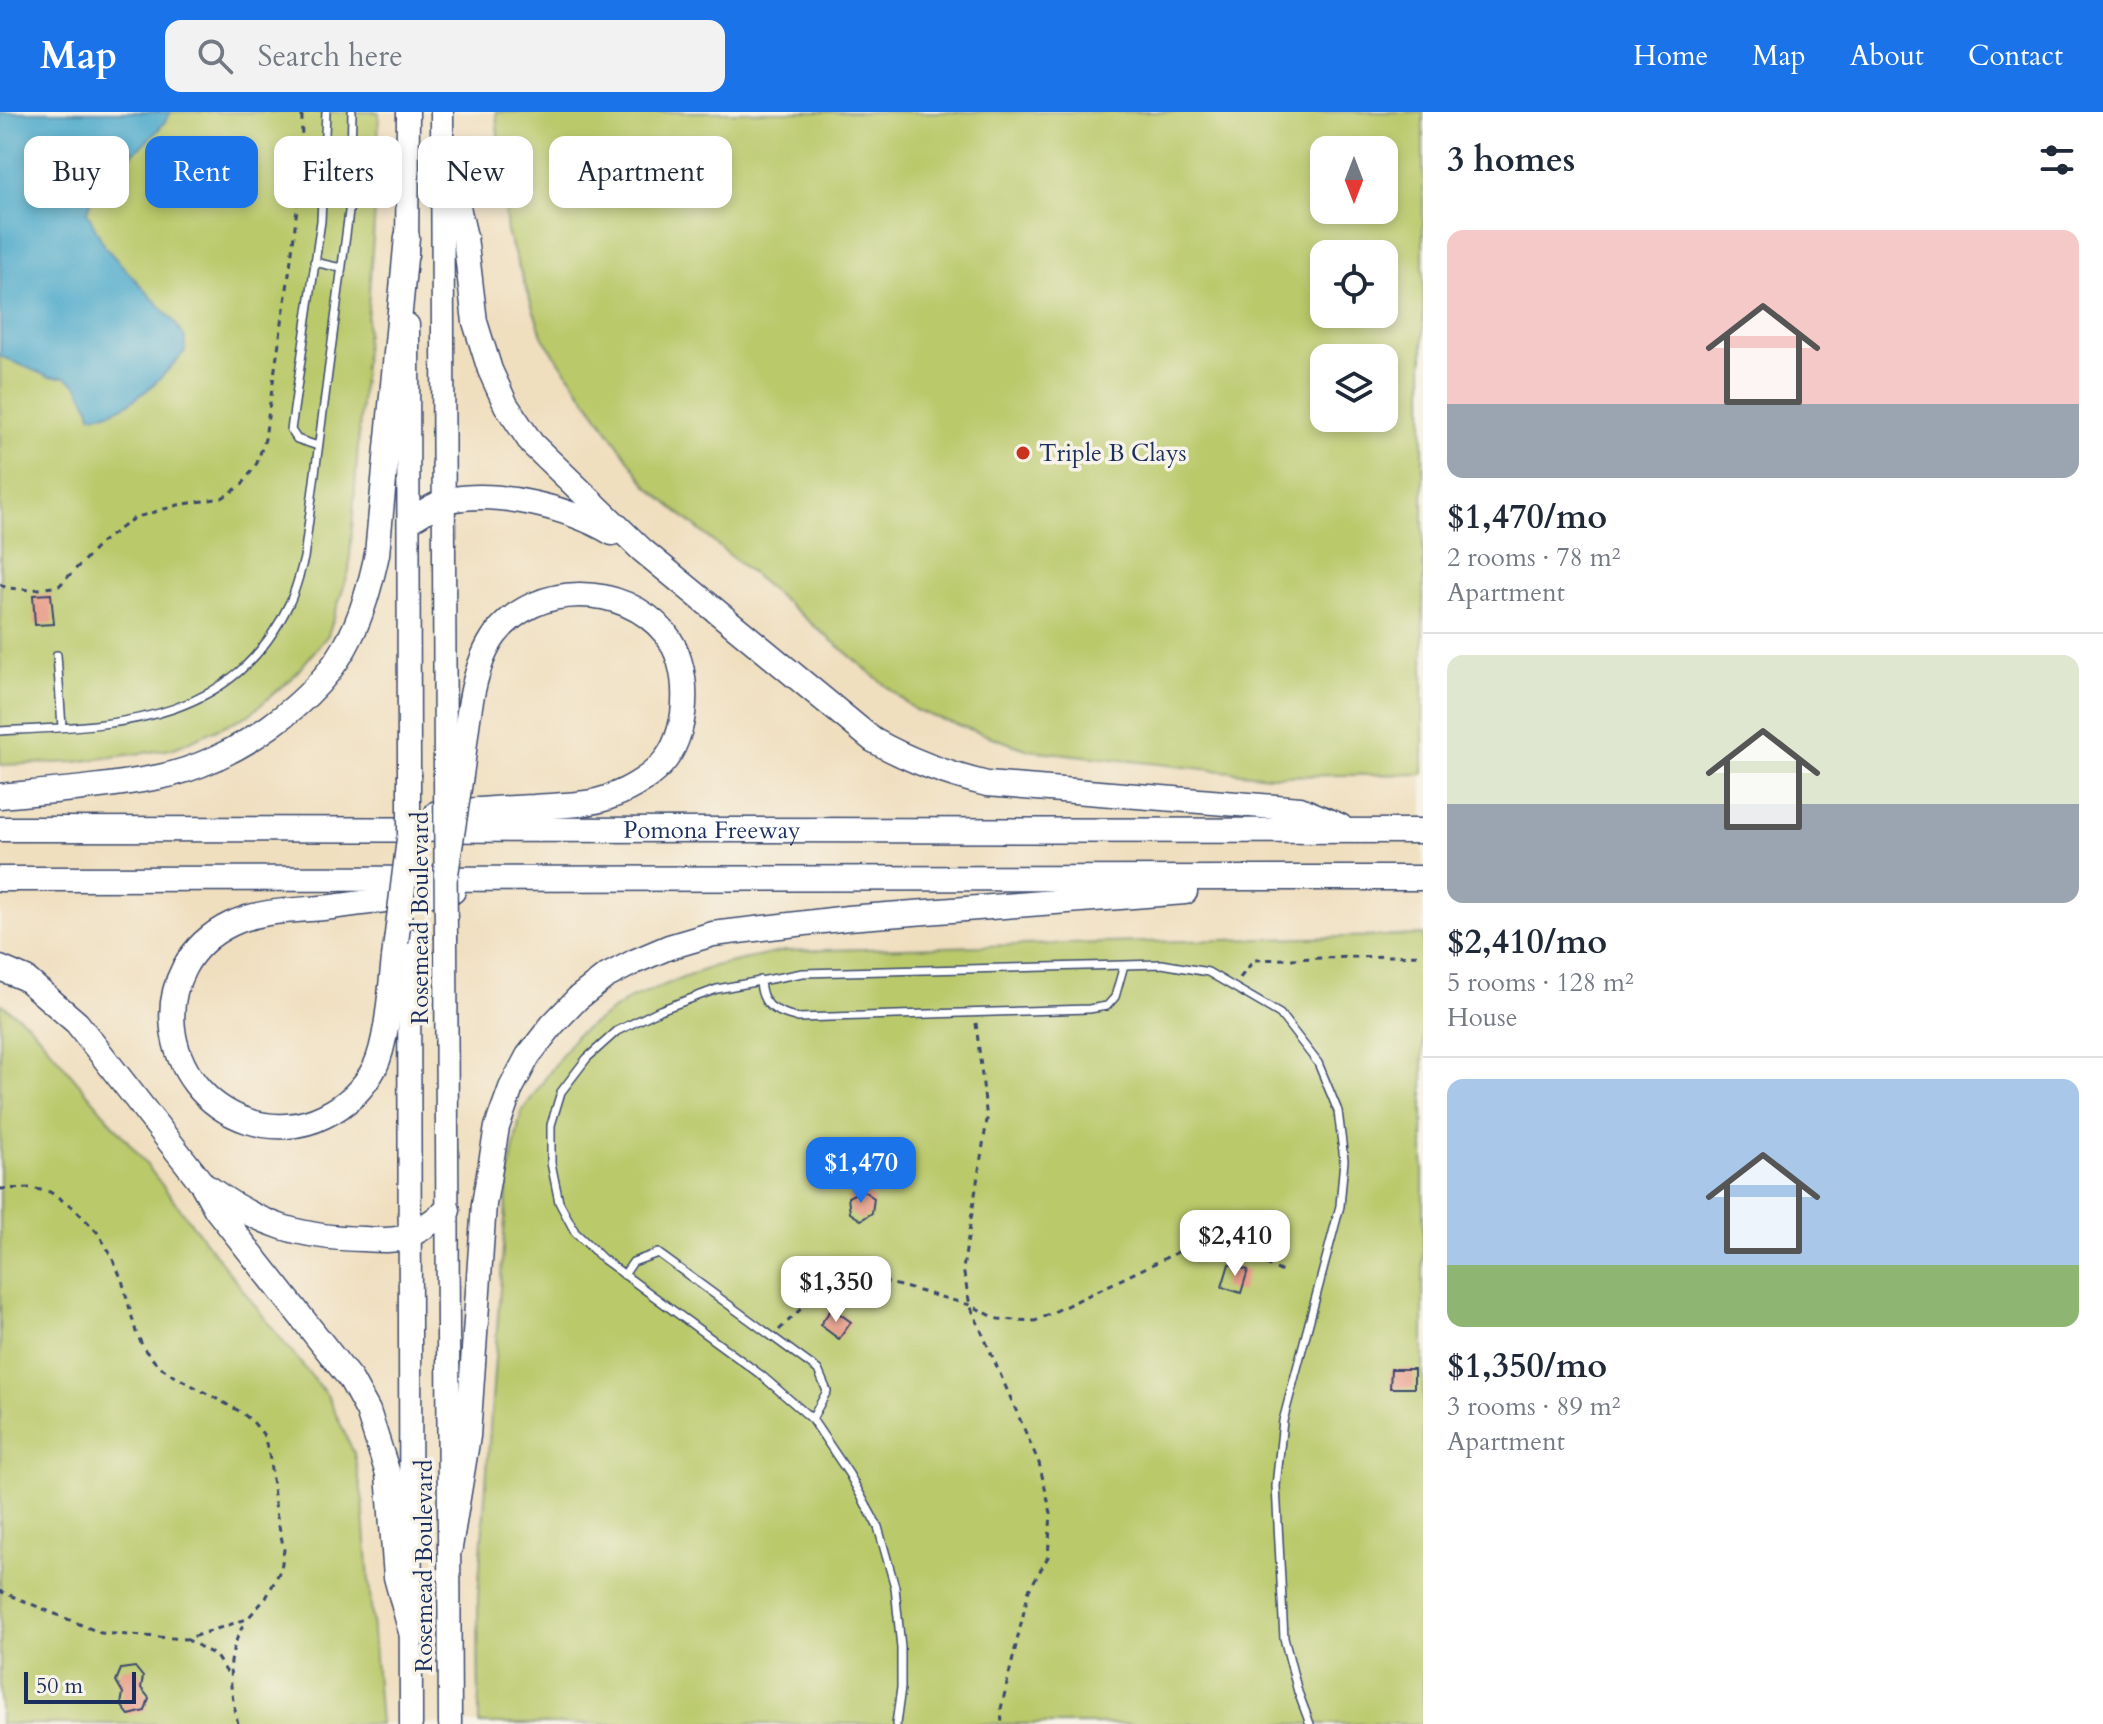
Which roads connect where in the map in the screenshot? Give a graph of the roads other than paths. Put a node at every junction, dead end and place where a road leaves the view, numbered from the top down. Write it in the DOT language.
graph roads {
  1 [pos="326,112"];
  2 [pos="352,112"];
  3 [pos="408,112"];
  4 [pos="442,112"];
  5 [pos="443,136"];
  6 [pos="443,208"];
  7 [pos="458,208"];
  8 [pos="407,237"];
  9 [pos="314,262"];
  10 [pos="341,268"];
  11 [pos="318,446"];
  12 [pos="445,500"];
  13 [pos="410,520"];
  14 [pos="642,550"];
  15 [pos="57,655"];
  16 [pos="62,727"];
  17 [pos="0,731"];
  18 [pos="453,775"];
  19 [pos="0,796"];
  20 [pos="215,828"];
  21 [pos="0,829"];
  22 [pos="1351,831"];
  23 [pos="1423,831"];
  24 [pos="409,839"];
  25 [pos="446,874"];
  26 [pos="546,878"];
  27 [pos="1357,878"];
  28 [pos="1423,878"];
  29 [pos="0,879"];
  30 [pos="402,941"];
  31 [pos="1124,965"];
  32 [pos="0,968"];
  33 [pos="760,980"];
  34 [pos="201,1182"];
  35 [pos="448,1210"];
  36 [pos="412,1235"];
  37 [pos="624,1275"];
  38 [pos="812,1419"];
  39 [pos="450,1547"];
  40 [pos="411,1632"];
  41 [pos="411,1724"];
  42 [pos="450,1724"];
  43 [pos="896,1724"];
  44 [pos="1310,1724"];
  1 -- 9 [label="lane"];
  2 -- 10 [label="lane"];
  3 -- 8 [label="main road, Rosemead Boulevard"];
  4 -- 5 [label="main road"];
  6 -- 12 [label="main road"];
  7 -- 14 [label="highway"];
  8 -- 13 [label="main road, Rosemead Boulevard"];
  8 -- 19 [label="highway"];
  9 -- 10 [label="lane"];
  9 -- 11 [label="lane"];
  10 -- 11 [label="lane"];
  11 -- 16 [label="lane"];
  12 -- 13 [label="highway"];
  12 -- 14 [label="highway"];
  12 -- 18 [label="main road"];
  13 -- 24 [label="main road, Rosemead Boulevard, bridge"];
  14 -- 22 [label="highway"];
  15 -- 16 [label="lane"];
  16 -- 17 [label="lane"];
  18 -- 20 [label="highway"];
  18 -- 25 [label="highway, bridge"];
  20 -- 21 [label="highway, Pomona Freeway"];
  20 -- 22 [label="highway, Pomona Freeway"];
  22 -- 23 [label="highway, Pomona Freeway"];
  24 -- 30 [label="highway, bridge"];
  25 -- 35 [label="main road, Rosemead Boulevard, bridge"];
  26 -- 27 [label="highway, Pomona Freeway"];
  26 -- 29 [label="highway, Pomona Freeway"];
  26 -- 30 [label="highway"];
  27 -- 28 [label="highway, Pomona Freeway"];
  27 -- 39 [label="highway"];
  30 -- 36 [label="main road, Rosemead Boulevard"];
  31 -- 33 [label="lane"];
  31 -- 33 [label="lane"];
  31 -- 44 [label="lane"];
  32 -- 34 [label="highway"];
  33 -- 37 [label="lane"];
  34 -- 36 [label="highway"];
  34 -- 40 [label="highway"];
  35 -- 36 [label="highway"];
  35 -- 39 [label="main road, Rosemead Boulevard"];
  36 -- 40 [label="main road, Rosemead Boulevard"];
  37 -- 38 [label="lane"];
  37 -- 38 [label="lane"];
  38 -- 43 [label="lane"];
  39 -- 42 [label="main road, Rosemead Boulevard"];
  40 -- 41 [label="main road, Rosemead Boulevard"];
}
